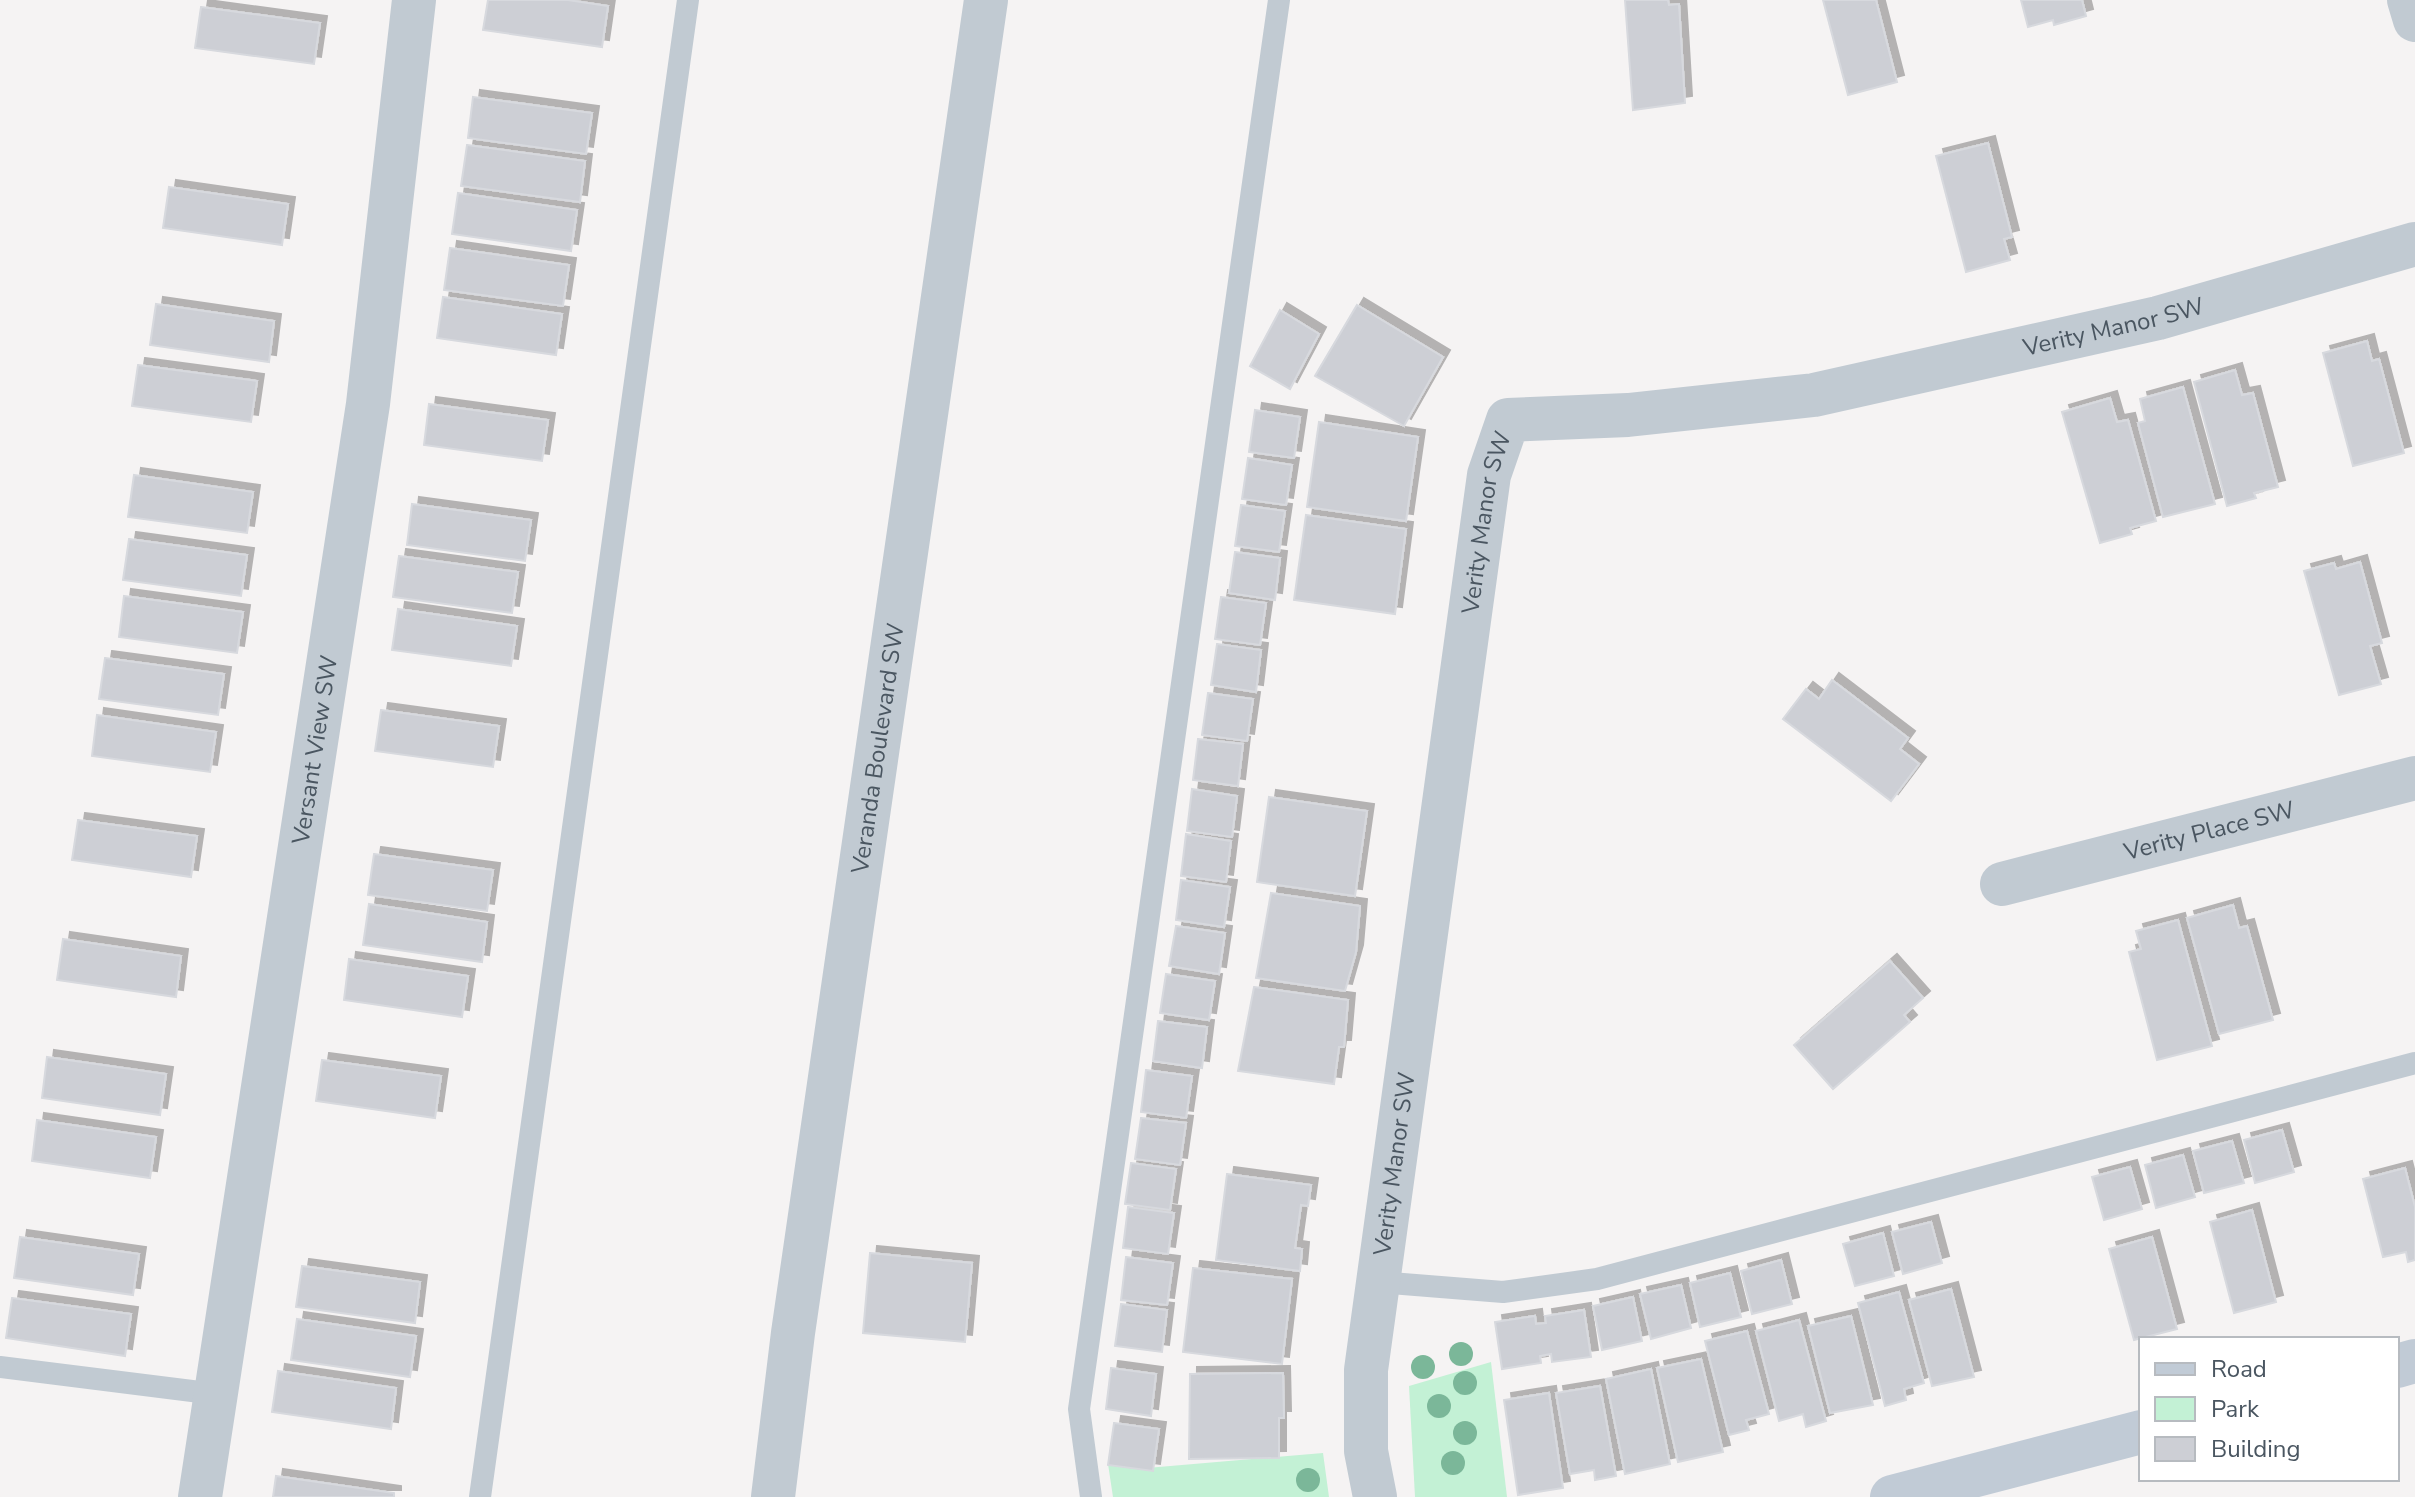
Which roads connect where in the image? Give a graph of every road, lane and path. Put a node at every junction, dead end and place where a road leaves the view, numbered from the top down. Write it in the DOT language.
graph roads {
  1 [pos="414,0"];
  2 [pos="688,0"];
  3 [pos="986,0"];
  4 [pos="1279,0"];
  5 [pos="2409,0"];
  6 [pos="2415,20"];
  7 [pos="2415,244"];
  8 [pos="2415,778"];
  9 [pos="2002,884"];
  10 [pos="2415,1063"];
  11 [pos="1378,1282"];
  12 [pos="0,1367"];
  13 [pos="216,1394"];
  14 [pos="2139,1433"];
  15 [pos="200,1497"];
  16 [pos="480,1497"];
  17 [pos="773,1497"];
  18 [pos="1091,1497"];
  19 [pos="1375,1497"];
  20 [pos="1892,1497"];
  1 -- 13 [label="street, Versant View SW"];
  2 -- 16 [label="lane"];
  3 -- 17 [label="street, Veranda Boulevard SW"];
  4 -- 18 [label="lane"];
  5 -- 6 [label="street"];
  7 -- 11 [label="street, Verity Manor SW"];
  8 -- 9 [label="street, Verity Place SW"];
  10 -- 11 [label="lane"];
  11 -- 19 [label="street, Verity Manor SW"];
  12 -- 13 [label="lane"];
  13 -- 15 [label="street, Versant View SW"];
  14 -- 20 [label="street"];
}
